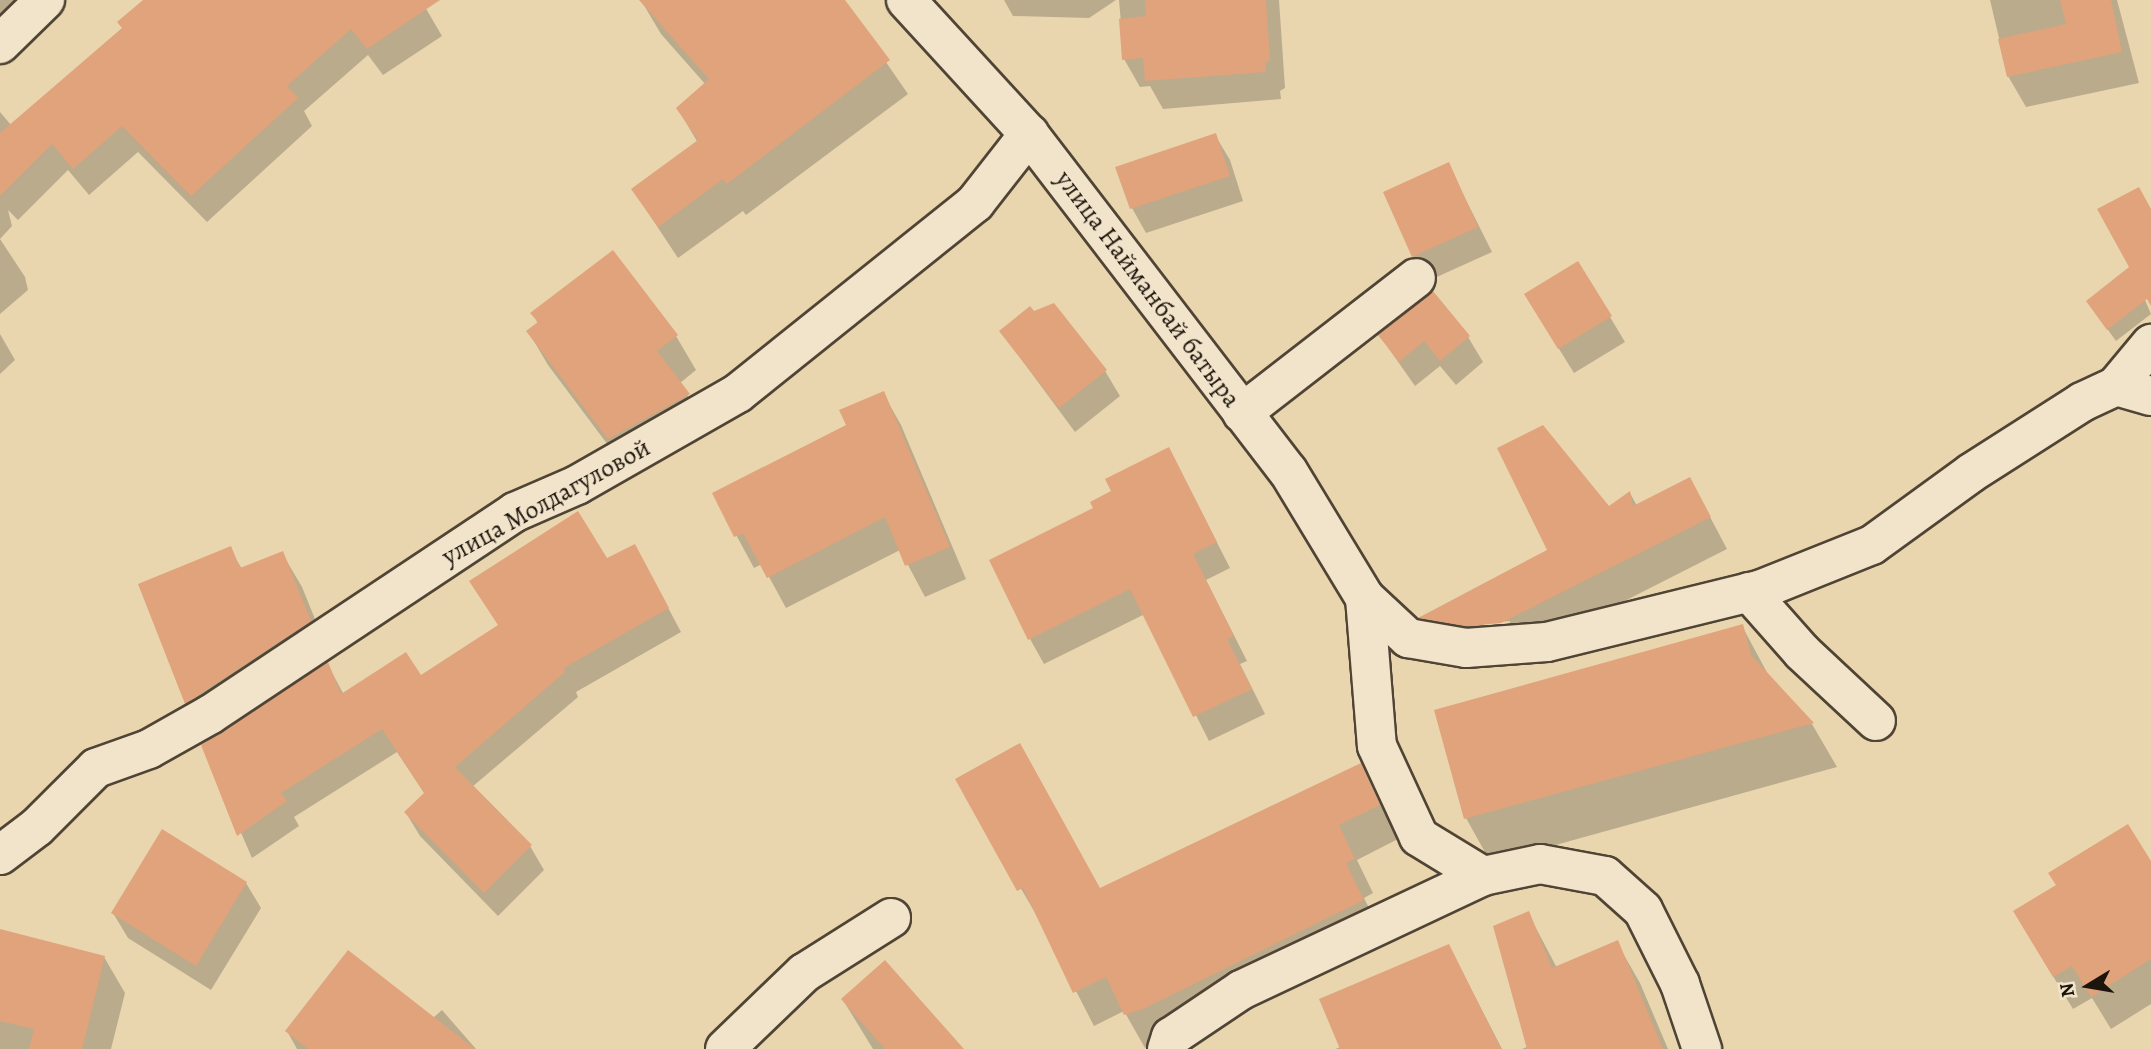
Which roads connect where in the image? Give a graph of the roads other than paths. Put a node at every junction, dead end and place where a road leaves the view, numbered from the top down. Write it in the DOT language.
graph roads {
  1 [pos="45,0"];
  2 [pos="906,0"];
  3 [pos="0,44"];
  4 [pos="1029,134"];
  5 [pos="1416,278"];
  6 [pos="2151,344"];
  7 [pos="2133,391"];
  8 [pos="1242,413"];
  9 [pos="1749,592"];
  10 [pos="1365,598"];
  11 [pos="1876,721"];
  12 [pos="0,855"];
  13 [pos="1483,876"];
  14 [pos="891,918"];
  15 [pos="726,1049"];
  16 [pos="1167,1049"];
  17 [pos="1702,1049"];
  1 -- 3 [label="street"];
  2 -- 4 [label="street, улица Найманбай батыра"];
  4 -- 8 [label="street, улица Найманбай батыра"];
  4 -- 12 [label="street, улица Молдагуловой"];
  5 -- 8 [label="street"];
  6 -- 7 [label="street"];
  7 -- 9 [label="street"];
  8 -- 10 [label="street, улица Найманбай батыра"];
  9 -- 10 [label="street"];
  9 -- 11 [label="street"];
  10 -- 13 [label="street"];
  13 -- 16 [label="street"];
  13 -- 17 [label="street"];
  14 -- 15 [label="street"];
}
